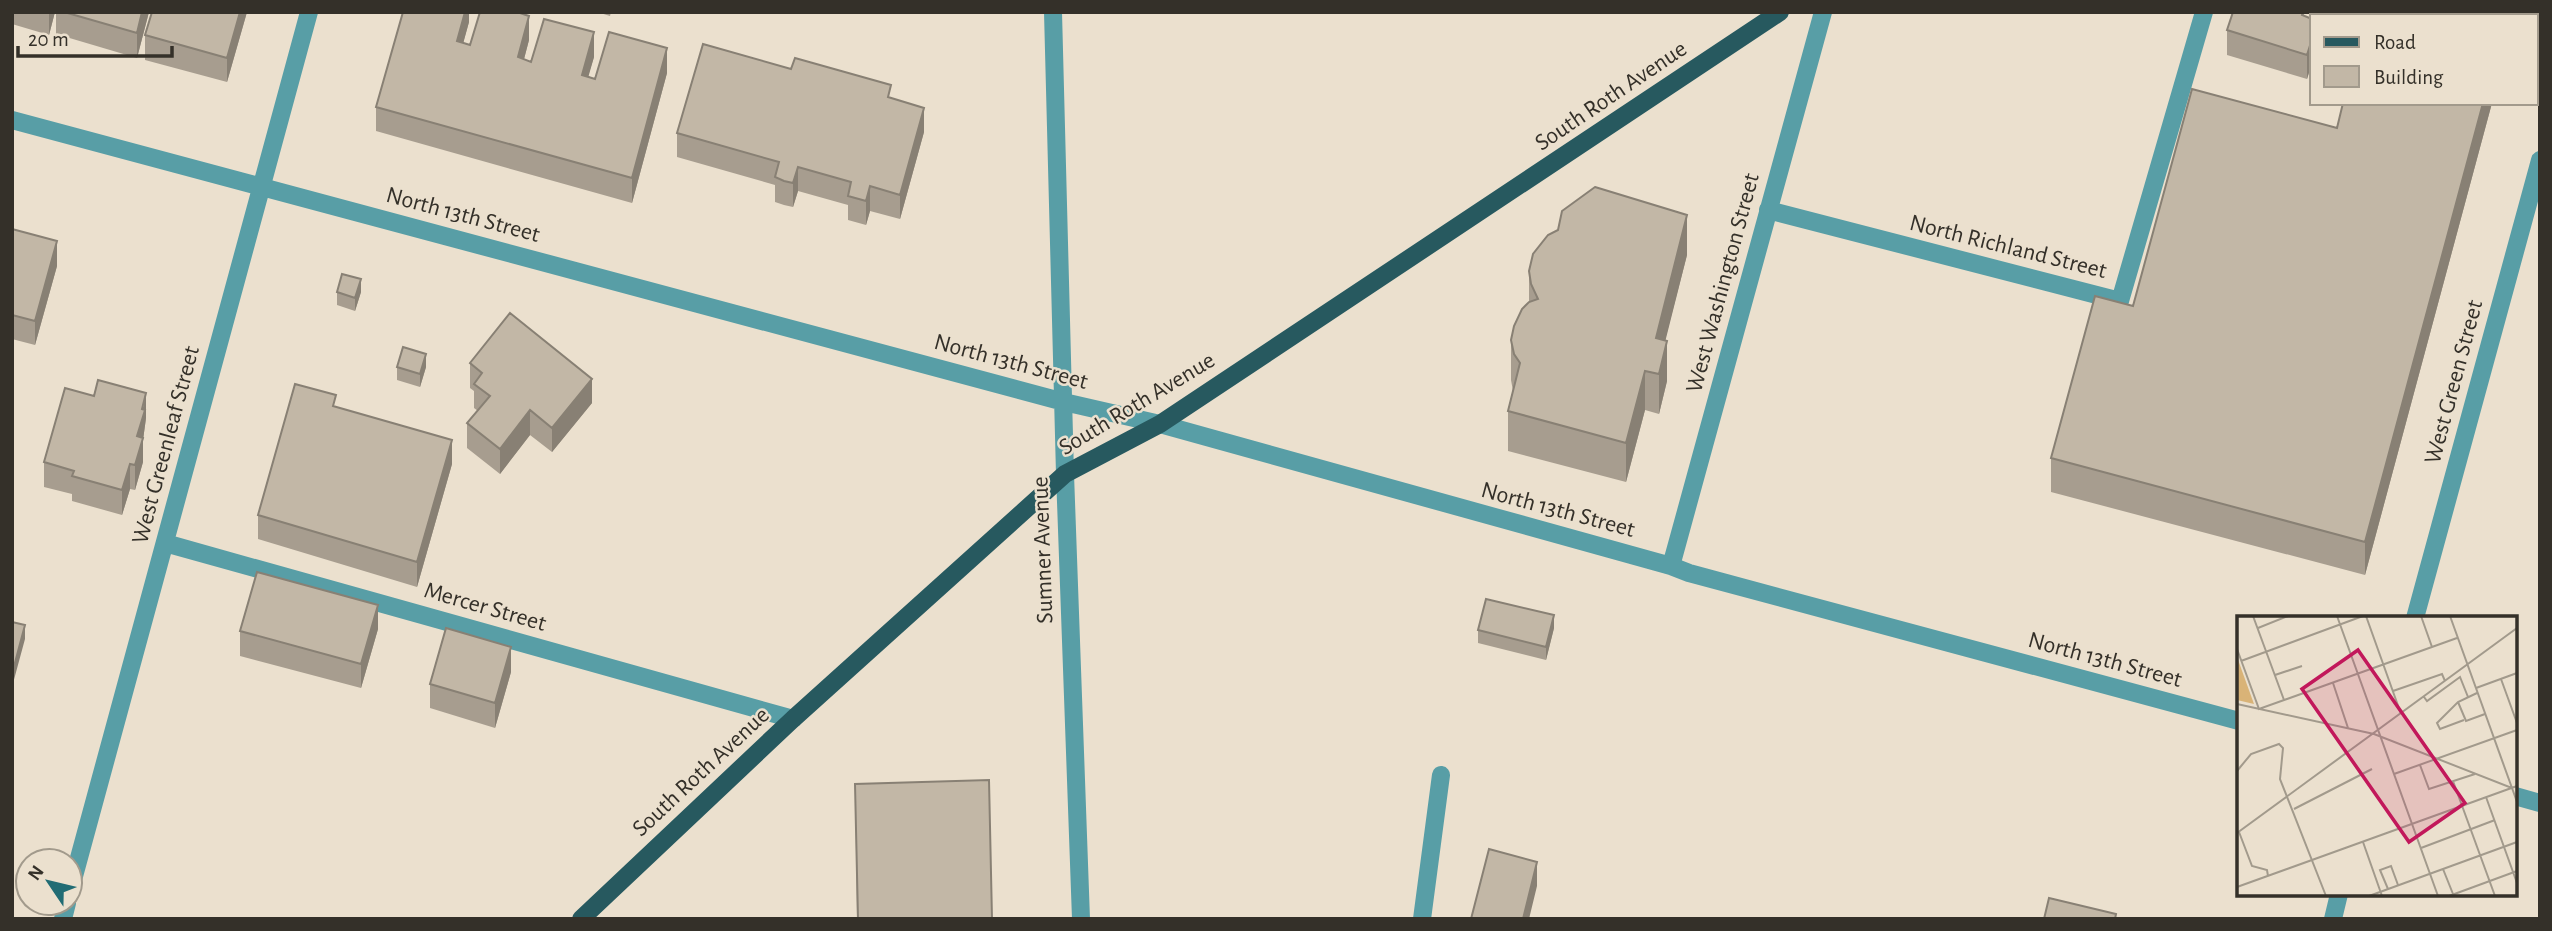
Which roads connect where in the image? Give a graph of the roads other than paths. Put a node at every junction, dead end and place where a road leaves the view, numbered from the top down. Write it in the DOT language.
graph roads {
  1 [pos="309,12"];
  2 [pos="1780,12"];
  3 [pos="1824,12"];
  4 [pos="2204,12"];
  5 [pos="1049,13"];
  6 [pos="12,120"];
  7 [pos="2540,160"];
  8 [pos="262,186"];
  9 [pos="1768,210"];
  10 [pos="1064,402"];
  11 [pos="1160,424"];
  12 [pos="1065,474"];
  13 [pos="165,543"];
  14 [pos="1671,566"];
  15 [pos="2416,616"];
  16 [pos="793,719"];
  17 [pos="2237,720"];
  18 [pos="1441,775"];
  19 [pos="2517,797"];
  20 [pos="2540,803"];
  21 [pos="82,847"];
  22 [pos="2339,896"];
  23 [pos="582,919"];
  24 [pos="1081,919"];
  25 [pos="1422,919"];
  26 [pos="2333,919"];
  1 -- 8 [label="street, West Greenleaf Street"];
  2 -- 11 [label="main road, South Roth Avenue"];
  3 -- 9 [label="street, West Washington Street"];
  4 -- 9 [label="street, North Richland Street"];
  5 -- 10 [label="street, Sumner Avenue"];
  6 -- 8 [label="street, North 13th Street"];
  7 -- 15 [label="street, West Green Street"];
  8 -- 10 [label="street, North 13th Street"];
  8 -- 13 [label="street, West Greenleaf Street"];
  9 -- 14 [label="street, West Washington Street"];
  10 -- 11 [label="street, North 13th Street"];
  10 -- 12 [label="street, Sumner Avenue"];
  11 -- 12 [label="main road, South Roth Avenue"];
  11 -- 14 [label="street, North 13th Street"];
  12 -- 16 [label="main road, South Roth Avenue"];
  12 -- 24 [label="street, Sumner Avenue"];
  13 -- 16 [label="street, Mercer Street"];
  13 -- 21 [label="street, West Greenleaf Street"];
  14 -- 17 [label="street, North 13th Street"];
  16 -- 23 [label="main road, South Roth Avenue"];
  18 -- 25 [label="street"];
  19 -- 20 [label="street"];
  22 -- 26 [label="street"];
}
